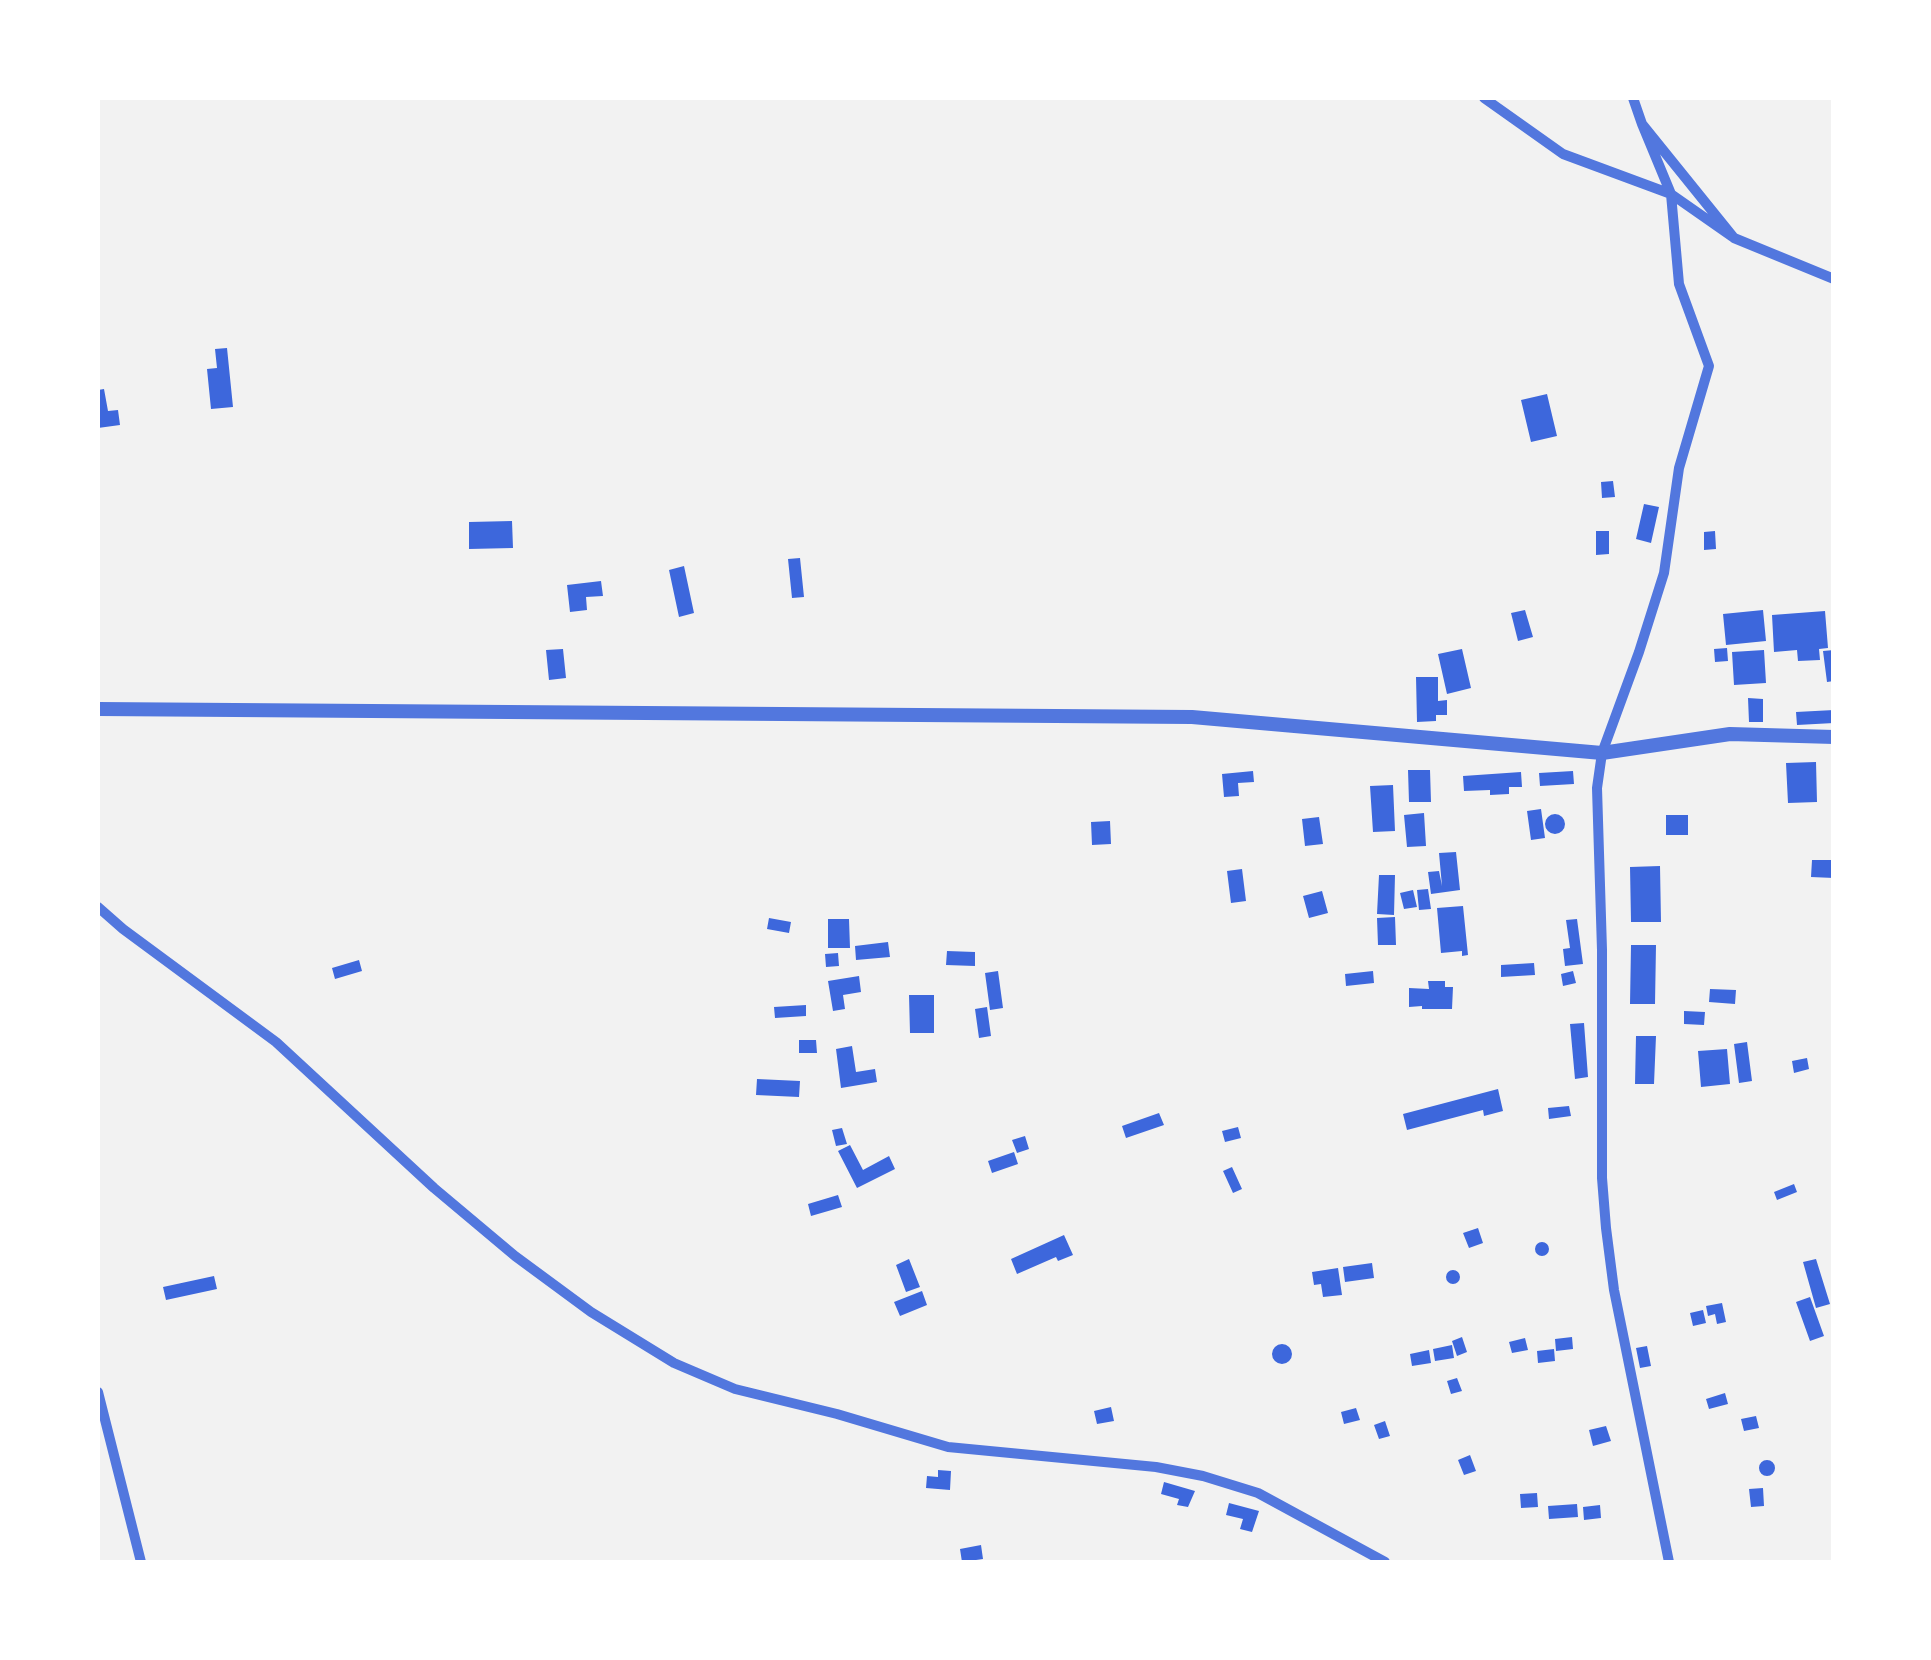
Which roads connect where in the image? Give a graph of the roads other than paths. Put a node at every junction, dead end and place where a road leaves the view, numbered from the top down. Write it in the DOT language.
graph roads {
  1 [pos="1484,98"];
  2 [pos="1633,98"];
  3 [pos="1642,124"];
  4 [pos="1672,194"];
  5 [pos="1734,238"];
  6 [pos="1834,279"];
  7 [pos="98,709"];
  8 [pos="1834,737"];
  9 [pos="1602,753"];
  10 [pos="98,907"];
  11 [pos="98,1392"];
  12 [pos="140,1562"];
  13 [pos="1384,1562"];
  14 [pos="1669,1562"];
  1 -- 4 [label="street"];
  2 -- 3 [label="street"];
  3 -- 4 [label="street"];
  3 -- 5 [label="street"];
  4 -- 5 [label="street"];
  4 -- 9 [label="street"];
  5 -- 6 [label="street"];
  7 -- 9 [label="street"];
  8 -- 9 [label="street"];
  9 -- 14 [label="street"];
  10 -- 13 [label="street"];
  11 -- 12 [label="street"];
}
